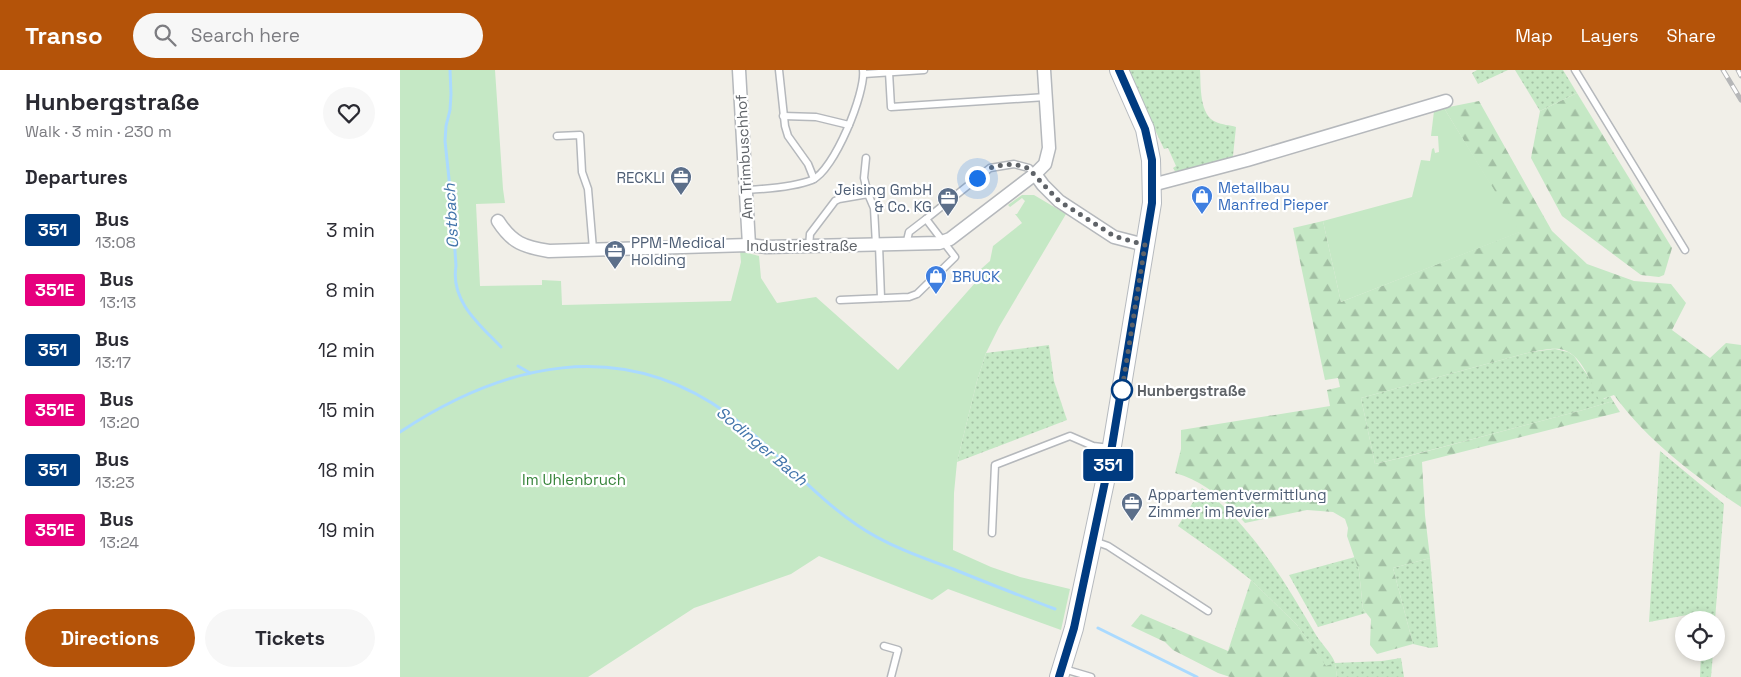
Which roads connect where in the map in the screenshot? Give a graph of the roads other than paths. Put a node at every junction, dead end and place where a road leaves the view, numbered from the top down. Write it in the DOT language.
graph roads {
  1 [pos="739,70"];
  2 [pos="780,70"];
  3 [pos="924,70"];
  4 [pos="1044,70"];
  5 [pos="1119,70"];
  6 [pos="1575,70"];
  7 [pos="863,72"];
  8 [pos="888,72"];
  9 [pos="1046,98"];
  10 [pos="1446,101"];
  11 [pos="783,116"];
  12 [pos="849,125"];
  13 [pos="557,136"];
  14 [pos="866,158"];
  15 [pos="1035,174"];
  16 [pos="814,179"];
  17 [pos="1152,185"];
  18 [pos="747,190"];
  19 [pos="868,194"];
  20 [pos="926,219"];
  21 [pos="498,220"];
  22 [pos="944,242"];
  23 [pos="749,245"];
  24 [pos="877,245"];
  25 [pos="906,245"];
  26 [pos="1145,245"];
  27 [pos="808,247"];
  28 [pos="593,249"];
  29 [pos="1685,250"];
  30 [pos="881,298"];
  31 [pos="840,300"];
  32 [pos="1111,448"];
  33 [pos="992,533"];
  34 [pos="1092,541"];
  35 [pos="1208,611"];
  36 [pos="884,646"];
  37 [pos="1060,673"];
  38 [pos="891,677"];
  39 [pos="1088,677"];
  1 -- 18 [label="street, Am Trimbuschhof"];
  2 -- 11 [label="lane"];
  3 -- 8 [label="lane"];
  4 -- 9 [label="street"];
  5 -- 17 [label="main road"];
  6 -- 29 [label="lane"];
  7 -- 8 [label="lane"];
  7 -- 12 [label="lane"];
  8 -- 9 [label="lane"];
  9 -- 15 [label="street"];
  10 -- 17 [label="street"];
  11 -- 12 [label="lane"];
  11 -- 16 [label="lane"];
  12 -- 16 [label="lane"];
  13 -- 28 [label="lane"];
  14 -- 19 [label="lane"];
  15 -- 20 [label="lane"];
  15 -- 22 [label="street"];
  15 -- 26 [label="street"];
  16 -- 18 [label="lane"];
  17 -- 26 [label="main road"];
  18 -- 23 [label="street, Am Trimbuschhof"];
  19 -- 24 [label="lane"];
  19 -- 27 [label="lane"];
  20 -- 22 [label="lane"];
  20 -- 25 [label="lane"];
  21 -- 28 [label="street, Industriestraße"];
  22 -- 25 [label="street, Industriestraße"];
  22 -- 30 [label="lane"];
  23 -- 27 [label="street, Industriestraße"];
  23 -- 28 [label="street, Industriestraße"];
  24 -- 25 [label="street, Industriestraße"];
  24 -- 27 [label="street, Industriestraße"];
  24 -- 30 [label="lane"];
  26 -- 32 [label="main road"];
  30 -- 31 [label="lane"];
  32 -- 33 [label="lane"];
  32 -- 34 [label="main road"];
  34 -- 35 [label="lane"];
  34 -- 37 [label="main road"];
  36 -- 38 [label="lane"];
  37 -- 39 [label="lane"];
}
